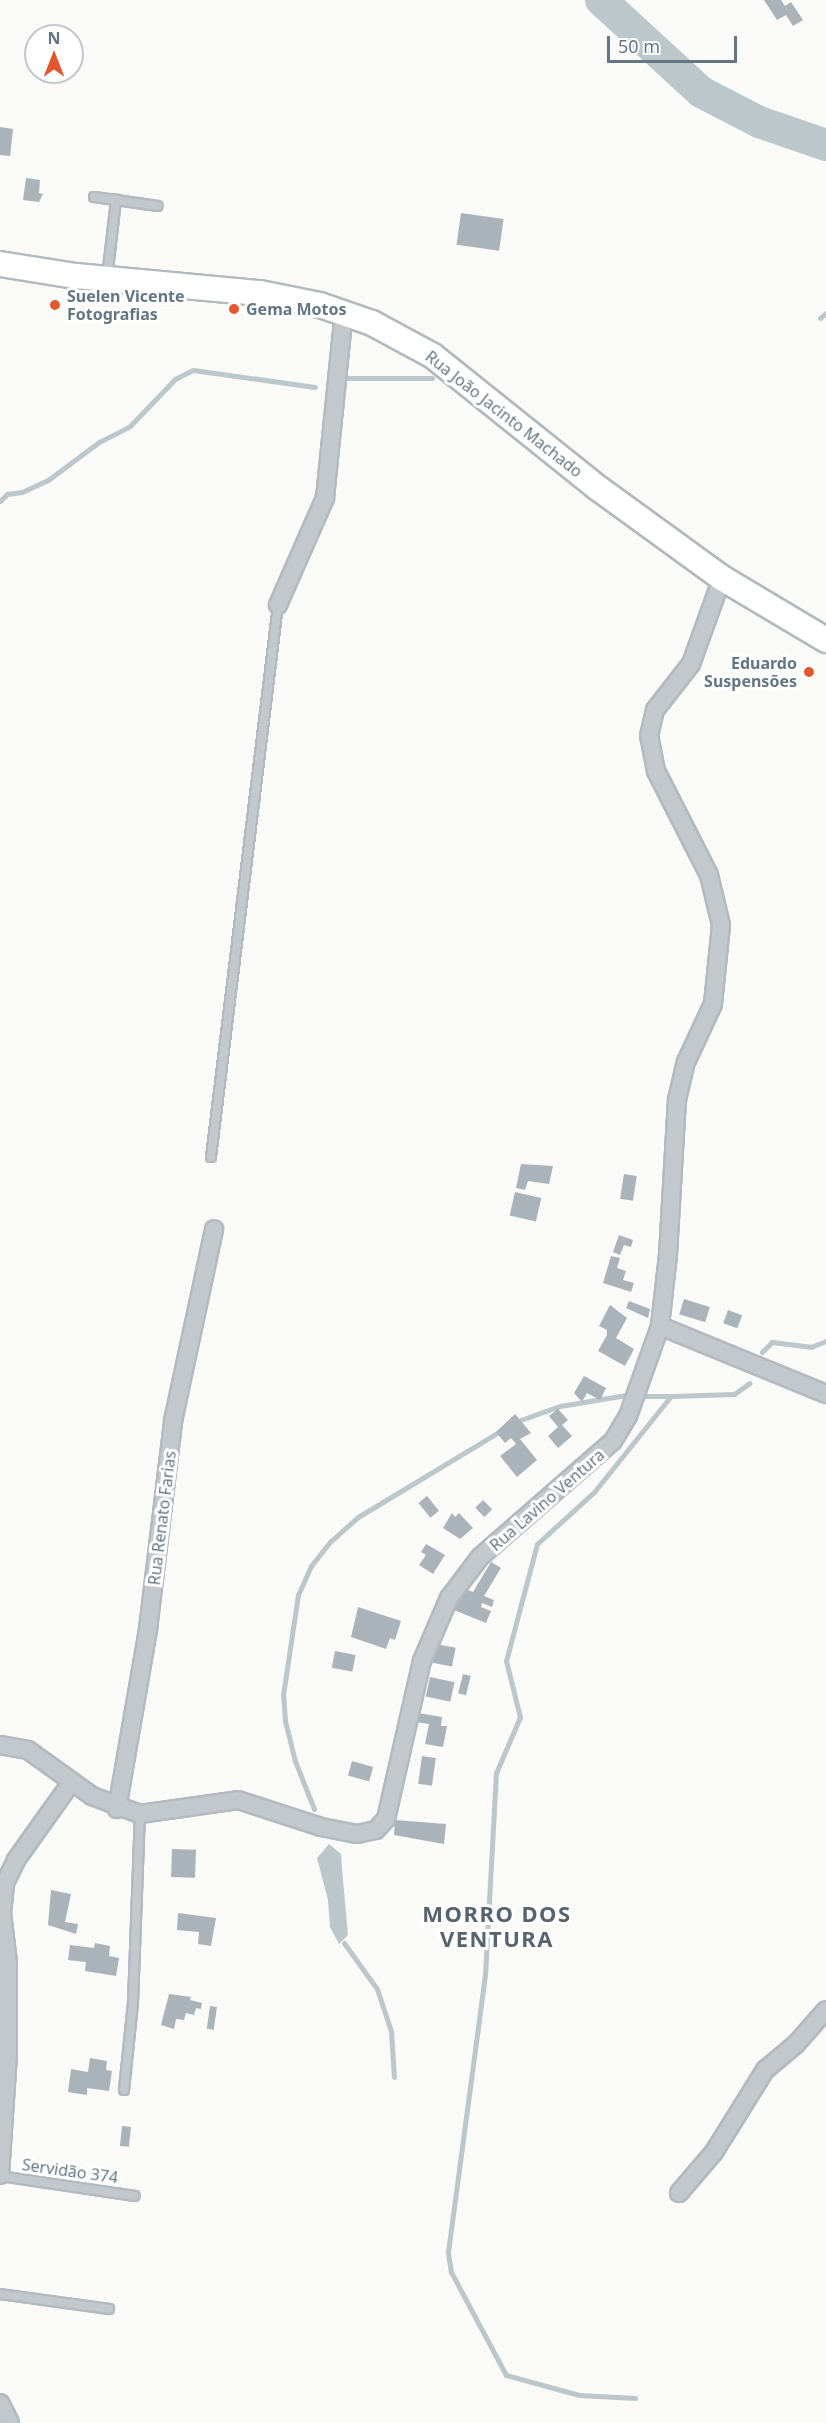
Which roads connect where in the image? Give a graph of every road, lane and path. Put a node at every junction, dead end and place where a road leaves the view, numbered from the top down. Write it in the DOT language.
graph roads {
  1 [pos="94,197"];
  2 [pos="116,200"];
  3 [pos="158,206"];
  4 [pos="0,264"];
  5 [pos="107,279"];
  6 [pos="344,312"];
  7 [pos="722,578"];
  8 [pos="278,605"];
  9 [pos="826,640"];
  10 [pos="211,1157"];
  11 [pos="214,1229"];
  12 [pos="660,1326"];
  13 [pos="826,1394"];
  14 [pos="0,1745"];
  15 [pos="70,1783"];
  16 [pos="117,1809"];
  17 [pos="140,1814"];
  18 [pos="1,1912"];
  19 [pos="826,2010"];
  20 [pos="124,2090"];
  21 [pos="0,2176"];
  22 [pos="680,2193"];
  23 [pos="135,2196"];
  24 [pos="0,2294"];
  25 [pos="109,2309"];
  26 [pos="0,2403"];
  27 [pos="10,2423"];
  1 -- 2 [label="lane"];
  2 -- 3 [label="lane"];
  2 -- 5 [label="lane"];
  4 -- 5 [label="main road, Rua João Jacinto Machado"];
  5 -- 6 [label="main road, Rua João Jacinto Machado"];
  6 -- 7 [label="main road, Rua João Jacinto Machado"];
  6 -- 8 [label="street"];
  7 -- 9 [label="main road, Rua João Jacinto Machado"];
  7 -- 12 [label="street, Rua Lavino Ventura"];
  8 -- 10 [label="lane"];
  11 -- 16 [label="street, Rua Renato Farias"];
  12 -- 13 [label="street"];
  12 -- 17 [label="street, Rua Lavino Ventura"];
  14 -- 15 [label="street, Rua Lavino Ventura"];
  15 -- 16 [label="street, Rua Lavino Ventura"];
  15 -- 18 [label="street"];
  16 -- 17 [label="street, Rua Lavino Ventura"];
  17 -- 20 [label="lane"];
  18 -- 21 [label="street"];
  19 -- 22 [label="street"];
  21 -- 23 [label="lane, Servidão 374"];
  24 -- 25 [label="lane"];
  26 -- 27 [label="street"];
}
